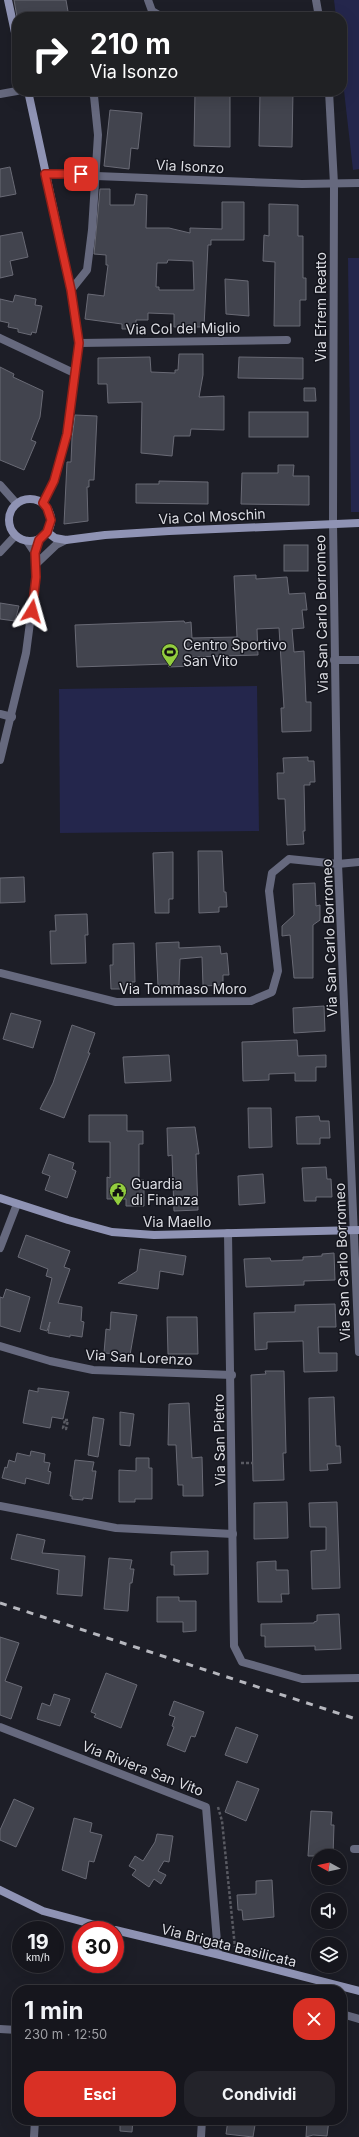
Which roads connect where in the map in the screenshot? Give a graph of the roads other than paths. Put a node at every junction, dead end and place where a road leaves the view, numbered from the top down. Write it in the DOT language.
graph roads {
  1 [pos="8,0"];
  2 [pos="148,0"];
  3 [pos="316,0"];
  4 [pos="154,12"];
  5 [pos="318,12"];
  6 [pos="12,19"];
  7 [pos="12,92"];
  8 [pos="0,94"];
  9 [pos="29,96"];
  10 [pos="94,96"];
  11 [pos="329,96"];
  12 [pos="45,174"];
  13 [pos="97,174"];
  14 [pos="359,183"];
  15 [pos="334,184"];
  16 [pos="71,290"];
  17 [pos="0,338"];
  18 [pos="287,340"];
  19 [pos="79,343"];
  20 [pos="74,373"];
  21 [pos="0,485"];
  22 [pos="16,503"];
  23 [pos="43,503"];
  24 [pos="333,523"];
  25 [pos="359,523"];
  26 [pos="47,532"];
  27 [pos="15,536"];
  28 [pos="39,540"];
  29 [pos="66,540"];
  30 [pos="27,541"];
  31 [pos="0,552"];
  32 [pos="35,553"];
  33 [pos="36,564"];
  34 [pos="334,660"];
  35 [pos="359,660"];
  36 [pos="0,714"];
  37 [pos="12,717"];
  38 [pos="0,760"];
  39 [pos="359,862"];
  40 [pos="338,864"];
  41 [pos="0,973"];
  42 [pos="0,1198"];
  43 [pos="17,1204"];
  44 [pos="356,1230"];
  45 [pos="228,1234"];
  46 [pos="0,1248"];
  47 [pos="0,1346"];
  48 [pos="359,1352"];
  49 [pos="232,1375"];
  50 [pos="0,1506"];
  51 [pos="233,1534"];
  52 [pos="359,1678"];
  53 [pos="0,1727"];
  54 [pos="0,1890"];
  55 [pos="80,1921"];
  56 [pos="124,1932"];
  57 [pos="218,1954"];
  58 [pos="336,1985"];
  59 [pos="347,1988"];
  60 [pos="359,1991"];
  61 [pos="347,2015"];
  62 [pos="359,2019"];
  63 [pos="0,2028"];
  64 [pos="12,2029"];
  65 [pos="35,2125"];
  66 [pos="202,2125"];
  67 [pos="34,2137"];
  68 [pos="201,2137"];
  1 -- 6 [label="street"];
  2 -- 4 [label="street"];
  3 -- 5 [label="street"];
  7 -- 8 [label="street"];
  9 -- 12 [label="street"];
  10 -- 13 [label="street"];
  11 -- 15 [label="street, Via Efrem Reatto"];
  12 -- 13 [label="street, Via Isonzo"];
  12 -- 16 [label="street"];
  13 -- 15 [label="street, Via Isonzo"];
  13 -- 16 [label="street"];
  14 -- 15 [label="street, Via Isonzo"];
  15 -- 24 [label="street, Via Efrem Reatto"];
  16 -- 19 [label="street"];
  17 -- 20 [label="street"];
  18 -- 19 [label="street, Via Col del Miglio"];
  19 -- 20 [label="street"];
  20 -- 23 [label="street"];
  21 -- 22 [label="street"];
  22 -- 23 [label="street"];
  22 -- 27 [label="street"];
  23 -- 26 [label="street"];
  24 -- 25 [label="street, Via Col Moschin"];
  24 -- 29 [label="street, Via Col Moschin"];
  24 -- 34 [label="street, Via San Carlo Borromeo"];
  26 -- 28 [label="street"];
  26 -- 29 [label="street, Via Col Moschin"];
  27 -- 30 [label="street"];
  27 -- 31 [label="street"];
  28 -- 30 [label="street"];
  28 -- 32 [label="street"];
  29 -- 33 [label="street, Via Col Moschin"];
  30 -- 32 [label="street"];
  32 -- 33 [label="street"];
  33 -- 37 [label="street"];
  34 -- 35 [label="street"];
  34 -- 40 [label="street, Via San Carlo Borromeo"];
  36 -- 37 [label="street"];
  37 -- 38 [label="street"];
  39 -- 40 [label="street"];
  40 -- 41 [label="street, Via Tommaso Moro"];
  40 -- 44 [label="street, Via San Carlo Borromeo"];
  42 -- 43 [label="street, Via Maello"];
  43 -- 45 [label="street, Via Maello"];
  43 -- 46 [label="street"];
  44 -- 45 [label="street, Via Maello"];
  44 -- 48 [label="street, Via San Carlo Borromeo"];
  45 -- 49 [label="street, Via San Pietro"];
  47 -- 49 [label="street, Via San Lorenzo"];
  49 -- 51 [label="street, Via San Pietro"];
  50 -- 51 [label="street"];
  51 -- 52 [label="street, Via San Pietro"];
  53 -- 57 [label="street, Via Riviera San Vito"];
  54 -- 55 [label="street, Via Brigata Basilicata"];
  56 -- 57 [label="street, Via Brigata Basilicata"];
  57 -- 58 [label="street, Via Brigata Basilicata"];
  59 -- 60 [label="street, Via Brigata Basilicata"];
  61 -- 62 [label="street"];
  63 -- 64 [label="street"];
  65 -- 67 [label="street"];
  66 -- 68 [label="street"];
}
